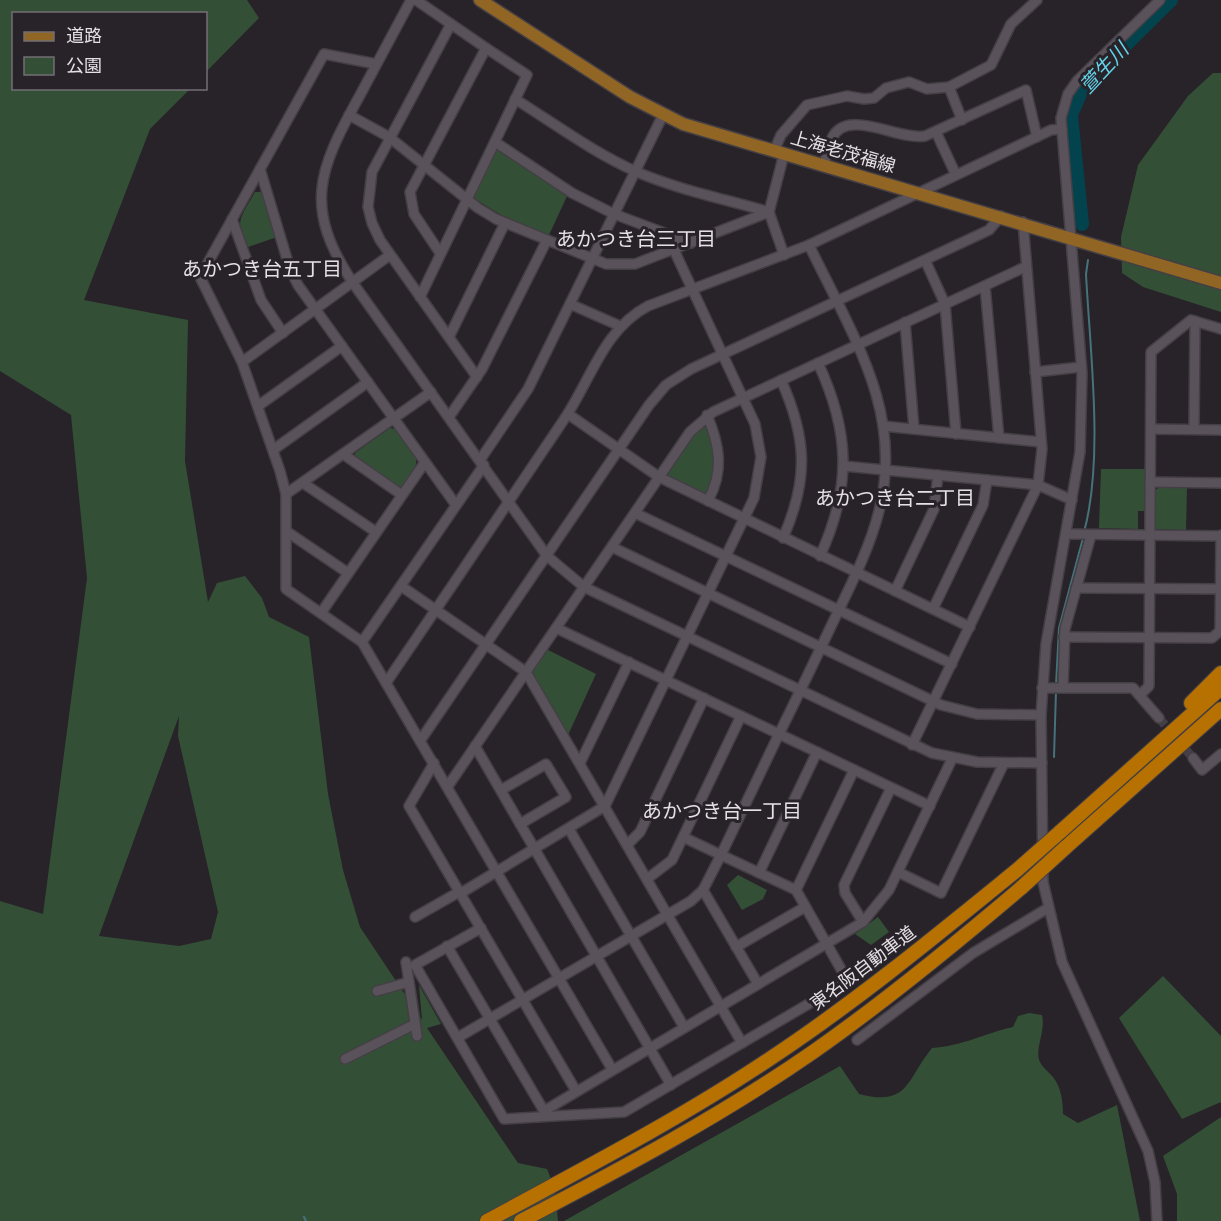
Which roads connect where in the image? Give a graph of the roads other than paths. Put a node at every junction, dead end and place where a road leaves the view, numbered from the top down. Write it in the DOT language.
graph roads {
  1 [pos="411,0"];
  2 [pos="416,0"];
  3 [pos="480,0"];
  4 [pos="1037,0"];
  5 [pos="1160,0"];
  6 [pos="451,24"];
  7 [pos="486,48"];
  8 [pos="376,64"];
  9 [pos="949,87"];
  10 [pos="515,99"];
  11 [pos="349,115"];
  12 [pos="663,115"];
  13 [pos="962,120"];
  14 [pos="1062,129"];
  15 [pos="936,132"];
  16 [pos="389,137"];
  17 [pos="1037,137"];
  18 [pos="495,142"];
  19 [pos="779,152"];
  20 [pos="423,164"];
  21 [pos="824,165"];
  22 [pos="260,169"];
  23 [pos="636,171"];
  24 [pos="956,175"];
  25 [pos="921,192"];
  26 [pos="466,199"];
  27 [pos="769,212"];
  28 [pos="614,214"];
  29 [pos="1001,216"];
  30 [pos="232,219"];
  31 [pos="1023,222"];
  32 [pos="505,223"];
  33 [pos="1071,237"];
  34 [pos="547,240"];
  35 [pos="691,243"];
  36 [pos="809,245"];
  37 [pos="674,250"];
  38 [pos="440,253"];
  39 [pos="390,255"];
  40 [pos="784,255"];
  41 [pos="593,259"];
  42 [pos="925,260"];
  43 [pos="1025,267"];
  44 [pos="353,283"];
  45 [pos="1221,283"];
  46 [pos="985,286"];
  47 [pos="693,289"];
  48 [pos="420,297"];
  49 [pos="836,301"];
  50 [pos="570,304"];
  51 [pos="945,304"];
  52 [pos="315,310"];
  53 [pos="1196,321"];
  54 [pos="905,322"];
  55 [pos="620,326"];
  56 [pos="1221,329"];
  57 [pos="283,333"];
  58 [pos="449,337"];
  59 [pos="856,345"];
  60 [pos="342,346"];
  61 [pos="723,354"];
  62 [pos="242,362"];
  63 [pos="818,363"];
  64 [pos="1081,367"];
  65 [pos="1035,372"];
  66 [pos="477,377"];
  67 [pos="781,380"];
  68 [pos="368,382"];
  69 [pos="431,392"];
  70 [pos="743,398"];
  71 [pos="258,406"];
  72 [pos="568,414"];
  73 [pos="707,416"];
  74 [pos="449,417"];
  75 [pos="393,418"];
  76 [pos="883,426"];
  77 [pos="914,429"];
  78 [pos="1150,429"];
  79 [pos="1194,429"];
  80 [pos="1221,430"];
  81 [pos="956,434"];
  82 [pos="999,438"];
  83 [pos="1041,442"];
  84 [pos="273,450"];
  85 [pos="619,450"];
  86 [pos="343,454"];
  87 [pos="425,462"];
  88 [pos="482,462"];
  89 [pos="844,466"];
  90 [pos="885,469"];
  91 [pos="938,475"];
  92 [pos="659,477"];
  93 [pos="987,480"];
  94 [pos="303,483"];
  95 [pos="1150,483"];
  96 [pos="1221,483"];
  97 [pos="1038,485"];
  98 [pos="286,494"];
  99 [pos="402,495"];
  100 [pos="1072,500"];
  101 [pos="708,501"];
  102 [pos="509,502"];
  103 [pos="456,505"];
  104 [pos="635,513"];
  105 [pos="745,520"];
  106 [pos="286,531"];
  107 [pos="376,532"];
  108 [pos="1066,534"];
  109 [pos="1086,535"];
  110 [pos="1150,535"];
  111 [pos="1221,536"];
  112 [pos="783,538"];
  113 [pos="612,547"];
  114 [pos="547,556"];
  115 [pos="727,556"];
  116 [pos="820,556"];
  117 [pos="348,573"];
  118 [pos="857,574"];
  119 [pos="401,586"];
  120 [pos="584,587"];
  121 [pos="1076,588"];
  122 [pos="1149,588"];
  123 [pos="1220,589"];
  124 [pos="895,591"];
  125 [pos="709,594"];
  126 [pos="933,609"];
  127 [pos="436,610"];
  128 [pos="839,610"];
  129 [pos="321,613"];
  130 [pos="970,627"];
  131 [pos="556,628"];
  132 [pos="688,637"];
  133 [pos="1064,638"];
  134 [pos="1149,638"];
  135 [pos="362,642"];
  136 [pos="487,645"];
  137 [pos="821,648"];
  138 [pos="629,663"];
  139 [pos="952,664"];
  140 [pos="526,672"];
  141 [pos="1221,673"];
  142 [pos="666,681"];
  143 [pos="386,683"];
  144 [pos="1055,688"];
  145 [pos="1221,688"];
  146 [pos="800,691"];
  147 [pos="1140,696"];
  148 [pos="704,699"];
  149 [pos="933,702"];
  150 [pos="1221,709"];
  151 [pos="1041,715"];
  152 [pos="741,716"];
  153 [pos="1159,718"];
  154 [pos="1221,720"];
  155 [pos="779,734"];
  156 [pos="420,741"];
  157 [pos="912,745"];
  158 [pos="475,746"];
  159 [pos="817,752"];
  160 [pos="1220,757"];
  161 [pos="1193,758"];
  162 [pos="952,759"];
  163 [pos="434,763"];
  164 [pos="580,763"];
  165 [pos="1004,763"];
  166 [pos="1042,763"];
  167 [pos="854,770"];
  168 [pos="448,786"];
  169 [pos="891,788"];
  170 [pos="1108,788"];
  171 [pos="501,790"];
  172 [pos="1117,802"];
  173 [pos="605,806"];
  174 [pos="930,806"];
  175 [pos="520,824"];
  176 [pos="569,829"];
  177 [pos="683,837"];
  178 [pos="627,845"];
  179 [pos="534,849"];
  180 [pos="721,855"];
  181 [pos="498,871"];
  182 [pos="898,872"];
  183 [pos="759,873"];
  184 [pos="647,879"];
  185 [pos="703,890"];
  186 [pos="796,890"];
  187 [pos="460,892"];
  188 [pos="805,907"];
  189 [pos="1048,908"];
  190 [pos="668,914"];
  191 [pos="415,917"];
  192 [pos="863,922"];
  193 [pos="481,928"];
  194 [pos="632,936"];
  195 [pos="827,944"];
  196 [pos="447,946"];
  197 [pos="736,947"];
  198 [pos="596,957"];
  199 [pos="405,962"];
  200 [pos="422,978"];
  201 [pos="560,978"];
  202 [pos="408,981"];
  203 [pos="758,984"];
  204 [pos="377,991"];
  205 [pos="523,1000"];
  206 [pos="721,1006"];
  207 [pos="490,1019"];
  208 [pos="415,1024"];
  209 [pos="684,1027"];
  210 [pos="417,1036"];
  211 [pos="457,1038"];
  212 [pos="857,1040"];
  213 [pos="742,1043"];
  214 [pos="650,1047"];
  215 [pos="345,1059"];
  216 [pos="612,1069"];
  217 [pos="671,1085"];
  218 [pos="576,1091"];
  219 [pos="544,1113"];
  220 [pos="487,1221"];
  221 [pos="521,1221"];
  222 [pos="1157,1221"];
  1 -- 8 [label="street"];
  2 -- 6 [label="street"];
  3 -- 12 [label="main road, 上海老茂福線"];
  4 -- 9 [label="street"];
  5 -- 14 [label="street"];
  6 -- 7 [label="street"];
  6 -- 16 [label="street"];
  7 -- 10 [label="street"];
  7 -- 20 [label="street"];
  8 -- 11 [label="street"];
  8 -- 22 [label="street"];
  9 -- 13 [label="street"];
  9 -- 19 [label="street"];
  10 -- 18 [label="street"];
  10 -- 23 [label="street"];
  11 -- 16 [label="street"];
  11 -- 44 [label="street"];
  12 -- 19 [label="main road, 上海老茂福線"];
  12 -- 23 [label="street"];
  13 -- 15 [label="street"];
  13 -- 17 [label="street"];
  14 -- 17 [label="street"];
  14 -- 33 [label="street"];
  15 -- 21 [label="street"];
  15 -- 24 [label="street"];
  16 -- 20 [label="street"];
  16 -- 39 [label="street"];
  17 -- 24 [label="street"];
  18 -- 26 [label="street"];
  18 -- 28 [label="street"];
  19 -- 21 [label="main road, 上海老茂福線"];
  19 -- 27 [label="street"];
  20 -- 26 [label="street"];
  20 -- 38 [label="street"];
  21 -- 25 [label="main road, 上海老茂福線"];
  22 -- 30 [label="street"];
  22 -- 52 [label="street"];
  23 -- 27 [label="street"];
  23 -- 28 [label="street"];
  24 -- 25 [label="street"];
  25 -- 29 [label="main road, 上海老茂福線"];
  25 -- 36 [label="street"];
  26 -- 32 [label="street"];
  26 -- 38 [label="street"];
  27 -- 35 [label="street"];
  27 -- 40 [label="street"];
  28 -- 35 [label="street"];
  28 -- 41 [label="street"];
  29 -- 31 [label="main road, 上海老茂福線"];
  29 -- 42 [label="street"];
  30 -- 57 [label="street"];
  30 -- 62 [label="street"];
  31 -- 33 [label="main road, 上海老茂福線"];
  31 -- 43 [label="street"];
  32 -- 34 [label="street"];
  32 -- 58 [label="street"];
  33 -- 45 [label="main road, 上海老茂福線"];
  33 -- 64 [label="street"];
  34 -- 41 [label="street"];
  34 -- 66 [label="street"];
  35 -- 37 [label="street"];
  36 -- 40 [label="street"];
  36 -- 49 [label="street"];
  37 -- 41 [label="street"];
  37 -- 47 [label="street"];
  38 -- 48 [label="street"];
  39 -- 44 [label="street"];
  39 -- 48 [label="street"];
  40 -- 47 [label="street"];
  41 -- 50 [label="street"];
  42 -- 49 [label="street"];
  42 -- 51 [label="street"];
  43 -- 46 [label="street"];
  43 -- 65 [label="street"];
  44 -- 52 [label="street"];
  44 -- 69 [label="street"];
  46 -- 51 [label="street"];
  46 -- 82 [label="street"];
  47 -- 55 [label="street"];
  47 -- 61 [label="street"];
  48 -- 58 [label="street"];
  49 -- 59 [label="street"];
  49 -- 61 [label="street"];
  50 -- 55 [label="street"];
  50 -- 88 [label="street"];
  51 -- 54 [label="street"];
  51 -- 81 [label="street"];
  52 -- 57 [label="street"];
  52 -- 60 [label="street"];
  53 -- 56 [label="street"];
  53 -- 78 [label="street"];
  53 -- 79 [label="street"];
  54 -- 59 [label="street"];
  54 -- 77 [label="street"];
  55 -- 72 [label="street"];
  57 -- 62 [label="street"];
  58 -- 66 [label="street"];
  59 -- 63 [label="street"];
  59 -- 76 [label="street"];
  60 -- 68 [label="street"];
  60 -- 71 [label="street"];
  61 -- 70 [label="street"];
  61 -- 85 [label="street"];
  62 -- 71 [label="street"];
  63 -- 67 [label="street"];
  63 -- 89 [label="street"];
  64 -- 65 [label="street"];
  64 -- 100 [label="street"];
  65 -- 83 [label="street"];
  66 -- 74 [label="street"];
  67 -- 70 [label="street"];
  67 -- 112 [label="street"];
  68 -- 75 [label="street"];
  68 -- 84 [label="street"];
  69 -- 74 [label="street"];
  69 -- 75 [label="street"];
  70 -- 73 [label="street"];
  70 -- 105 [label="street"];
  71 -- 84 [label="street"];
  72 -- 85 [label="street"];
  72 -- 102 [label="street"];
  73 -- 92 [label="street"];
  73 -- 101 [label="street"];
  74 -- 88 [label="street"];
  75 -- 86 [label="street"];
  75 -- 87 [label="street"];
  76 -- 77 [label="street"];
  76 -- 90 [label="street"];
  77 -- 81 [label="street"];
  78 -- 79 [label="street"];
  78 -- 95 [label="street"];
  79 -- 80 [label="street"];
  81 -- 82 [label="street"];
  82 -- 83 [label="street"];
  83 -- 97 [label="street"];
  84 -- 98 [label="street"];
  85 -- 92 [label="street"];
  85 -- 114 [label="street"];
  86 -- 94 [label="street"];
  86 -- 99 [label="street"];
  87 -- 99 [label="street"];
  87 -- 103 [label="street"];
  88 -- 102 [label="street"];
  88 -- 103 [label="street"];
  89 -- 90 [label="street"];
  89 -- 116 [label="street"];
  90 -- 91 [label="street"];
  90 -- 118 [label="street"];
  91 -- 93 [label="street"];
  91 -- 124 [label="street"];
  92 -- 101 [label="street"];
  92 -- 104 [label="street"];
  93 -- 97 [label="street"];
  93 -- 126 [label="street"];
  94 -- 98 [label="street"];
  94 -- 107 [label="street"];
  95 -- 96 [label="street"];
  95 -- 110 [label="street"];
  97 -- 100 [label="street"];
  97 -- 130 [label="street"];
  98 -- 106 [label="street"];
  99 -- 107 [label="street"];
  100 -- 108 [label="street"];
  101 -- 105 [label="street"];
  102 -- 114 [label="street"];
  102 -- 127 [label="street"];
  103 -- 119 [label="street"];
  104 -- 113 [label="street"];
  104 -- 115 [label="street"];
  105 -- 112 [label="street"];
  105 -- 115 [label="street"];
  106 -- 117 [label="street"];
  106 -- 129 [label="street"];
  107 -- 117 [label="street"];
  108 -- 109 [label="street"];
  108 -- 144 [label="street"];
  109 -- 110 [label="street"];
  109 -- 121 [label="street"];
  110 -- 111 [label="street"];
  110 -- 122 [label="street"];
  111 -- 123 [label="street"];
  112 -- 116 [label="street"];
  113 -- 120 [label="street"];
  113 -- 125 [label="street"];
  114 -- 120 [label="street"];
  114 -- 136 [label="street"];
  115 -- 125 [label="street"];
  115 -- 128 [label="street"];
  116 -- 118 [label="street"];
  117 -- 129 [label="street"];
  118 -- 124 [label="street"];
  118 -- 128 [label="street"];
  119 -- 127 [label="street"];
  119 -- 135 [label="street"];
  120 -- 131 [label="street"];
  120 -- 132 [label="street"];
  121 -- 122 [label="street"];
  121 -- 133 [label="street"];
  122 -- 123 [label="street"];
  122 -- 134 [label="street"];
  123 -- 134 [label="street"];
  124 -- 126 [label="street"];
  125 -- 132 [label="street"];
  125 -- 137 [label="street"];
  126 -- 130 [label="street"];
  127 -- 136 [label="street"];
  127 -- 143 [label="street"];
  128 -- 137 [label="street"];
  128 -- 139 [label="street"];
  129 -- 135 [label="street"];
  130 -- 139 [label="street"];
  131 -- 138 [label="street"];
  131 -- 140 [label="street"];
  132 -- 142 [label="street"];
  132 -- 146 [label="street"];
  133 -- 134 [label="street"];
  133 -- 144 [label="street"];
  134 -- 147 [label="street"];
  135 -- 143 [label="street"];
  136 -- 140 [label="street"];
  136 -- 156 [label="street"];
  137 -- 146 [label="street"];
  137 -- 149 [label="street"];
  138 -- 142 [label="street"];
  138 -- 164 [label="street"];
  139 -- 149 [label="street"];
  140 -- 158 [label="street"];
  140 -- 164 [label="street"];
  141 -- 170 [label="highway"];
  142 -- 148 [label="street"];
  142 -- 173 [label="street"];
  143 -- 156 [label="street"];
  144 -- 147 [label="street"];
  144 -- 151 [label="street"];
  145 -- 170 [label="highway, 東名阪自動車道"];
  146 -- 155 [label="street"];
  146 -- 157 [label="street"];
  147 -- 153 [label="street"];
  148 -- 152 [label="street"];
  148 -- 178 [label="street"];
  149 -- 151 [label="street"];
  149 -- 157 [label="street"];
  150 -- 172 [label="highway, 東名阪自動車道"];
  151 -- 166 [label="street"];
  152 -- 155 [label="street"];
  152 -- 177 [label="street"];
  154 -- 172 [label="highway"];
  155 -- 159 [label="street"];
  155 -- 180 [label="street"];
  156 -- 163 [label="street"];
  157 -- 162 [label="street"];
  158 -- 168 [label="street"];
  158 -- 171 [label="street"];
  159 -- 167 [label="street"];
  159 -- 183 [label="street"];
  160 -- 161 [label="street"];
  162 -- 165 [label="street"];
  162 -- 174 [label="street"];
  163 -- 168 [label="street"];
  163 -- 187 [label="street"];
  164 -- 173 [label="street"];
  165 -- 166 [label="street"];
  165 -- 182 [label="street"];
  166 -- 189 [label="street"];
  167 -- 169 [label="street"];
  167 -- 186 [label="street"];
  168 -- 181 [label="street"];
  169 -- 174 [label="street"];
  169 -- 192 [label="street"];
  170 -- 220 [label="highway, 東名阪自動車道, bridge"];
  171 -- 175 [label="street"];
  171 -- 175 [label="street"];
  172 -- 221 [label="highway, 東名阪自動車道, bridge"];
  173 -- 176 [label="street"];
  173 -- 178 [label="street"];
  174 -- 182 [label="street"];
  175 -- 179 [label="street"];
  176 -- 179 [label="street"];
  176 -- 194 [label="street"];
  177 -- 180 [label="street"];
  177 -- 184 [label="street"];
  178 -- 184 [label="street"];
  179 -- 181 [label="street"];
  179 -- 198 [label="street"];
  180 -- 183 [label="street"];
  180 -- 185 [label="street"];
  181 -- 187 [label="street"];
  181 -- 201 [label="street"];
  182 -- 192 [label="street"];
  183 -- 186 [label="street"];
  184 -- 190 [label="street"];
  185 -- 190 [label="street"];
  185 -- 197 [label="street"];
  186 -- 188 [label="street"];
  187 -- 191 [label="street"];
  187 -- 193 [label="street"];
  188 -- 195 [label="street"];
  188 -- 197 [label="street"];
  189 -- 212 [label="street"];
  189 -- 222 [label="street"];
  190 -- 194 [label="street"];
  190 -- 206 [label="street"];
  192 -- 195 [label="street"];
  193 -- 196 [label="street"];
  193 -- 205 [label="street"];
  194 -- 198 [label="street"];
  194 -- 209 [label="street"];
  195 -- 203 [label="street"];
  195 -- 213 [label="street"];
  196 -- 200 [label="street"];
  196 -- 207 [label="street"];
  197 -- 203 [label="street"];
  198 -- 201 [label="street"];
  198 -- 214 [label="street"];
  199 -- 202 [label="street"];
  200 -- 202 [label="street"];
  200 -- 211 [label="street"];
  201 -- 205 [label="street"];
  201 -- 216 [label="street"];
  202 -- 204 [label="street"];
  202 -- 208 [label="street"];
  203 -- 206 [label="street"];
  205 -- 207 [label="street"];
  205 -- 218 [label="street"];
  206 -- 209 [label="street"];
  206 -- 213 [label="street"];
  207 -- 211 [label="street"];
  207 -- 219 [label="street"];
  208 -- 210 [label="street"];
  208 -- 215 [label="street"];
  209 -- 214 [label="street"];
  211 -- 219 [label="street"];
  213 -- 217 [label="street"];
  214 -- 216 [label="street"];
  214 -- 217 [label="street"];
  216 -- 218 [label="street"];
  217 -- 219 [label="street"];
  218 -- 219 [label="street"];
}
